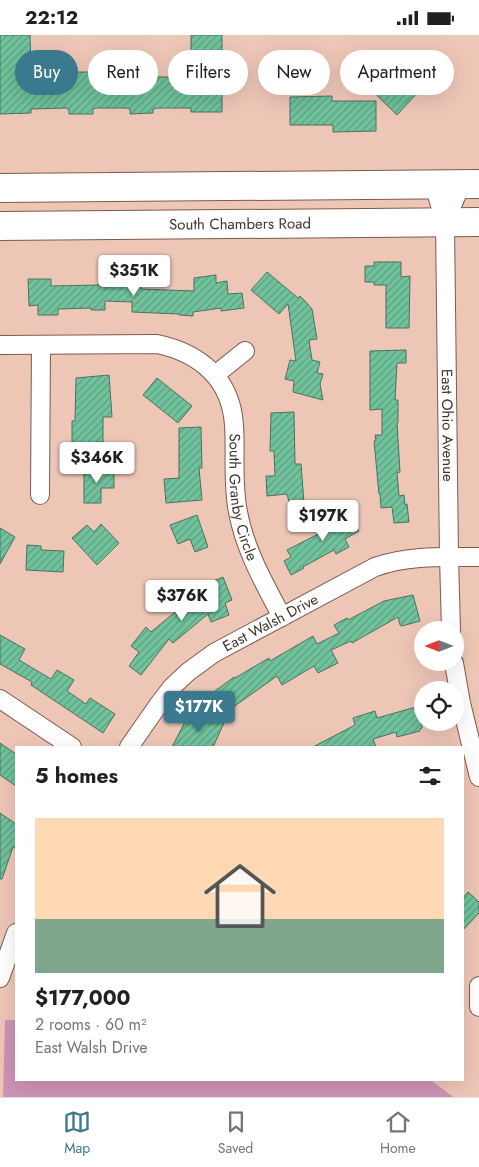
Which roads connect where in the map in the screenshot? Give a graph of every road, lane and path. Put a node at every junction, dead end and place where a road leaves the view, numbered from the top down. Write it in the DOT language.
graph roads {
  1 [pos="458,185"];
  2 [pos="0,188"];
  3 [pos="445,222"];
  4 [pos="479,222"];
  5 [pos="0,226"];
  6 [pos="0,345"];
  7 [pos="41,345"];
  8 [pos="245,351"];
  9 [pos="215,375"];
  10 [pos="40,495"];
  11 [pos="449,557"];
  12 [pos="479,557"];
  13 [pos="282,617"];
  14 [pos="452,621"];
  15 [pos="455,671"];
  16 [pos="0,699"];
  17 [pos="70,746"];
  18 [pos="130,746"];
  19 [pos="468,757"];
  20 [pos="479,777"];
  21 [pos="15,936"];
  22 [pos="0,978"];
  23 [pos="479,986"];
  24 [pos="479,1007"];
  1 -- 2 [label="main road"];
  1 -- 3 [label="street, East Ohio Avenue"];
  1 -- 3 [label="street, East Ohio Avenue"];
  3 -- 4 [label="main road, South Chambers Road"];
  3 -- 5 [label="main road, South Chambers Road"];
  3 -- 11 [label="street, East Ohio Avenue"];
  6 -- 7 [label="street, South Granby Circle"];
  7 -- 9 [label="street, South Granby Circle"];
  7 -- 10 [label="street"];
  8 -- 9 [label="street"];
  9 -- 13 [label="street, South Granby Circle"];
  11 -- 12 [label="street, East Walsh Drive"];
  11 -- 13 [label="street, East Walsh Drive"];
  11 -- 14 [label="street, East Ohio Avenue"];
  13 -- 18 [label="street, East Walsh Drive"];
  15 -- 19 [label="street"];
  16 -- 17 [label="street"];
  19 -- 20 [label="street"];
  21 -- 22 [label="street"];
  23 -- 24 [label="street"];
}
